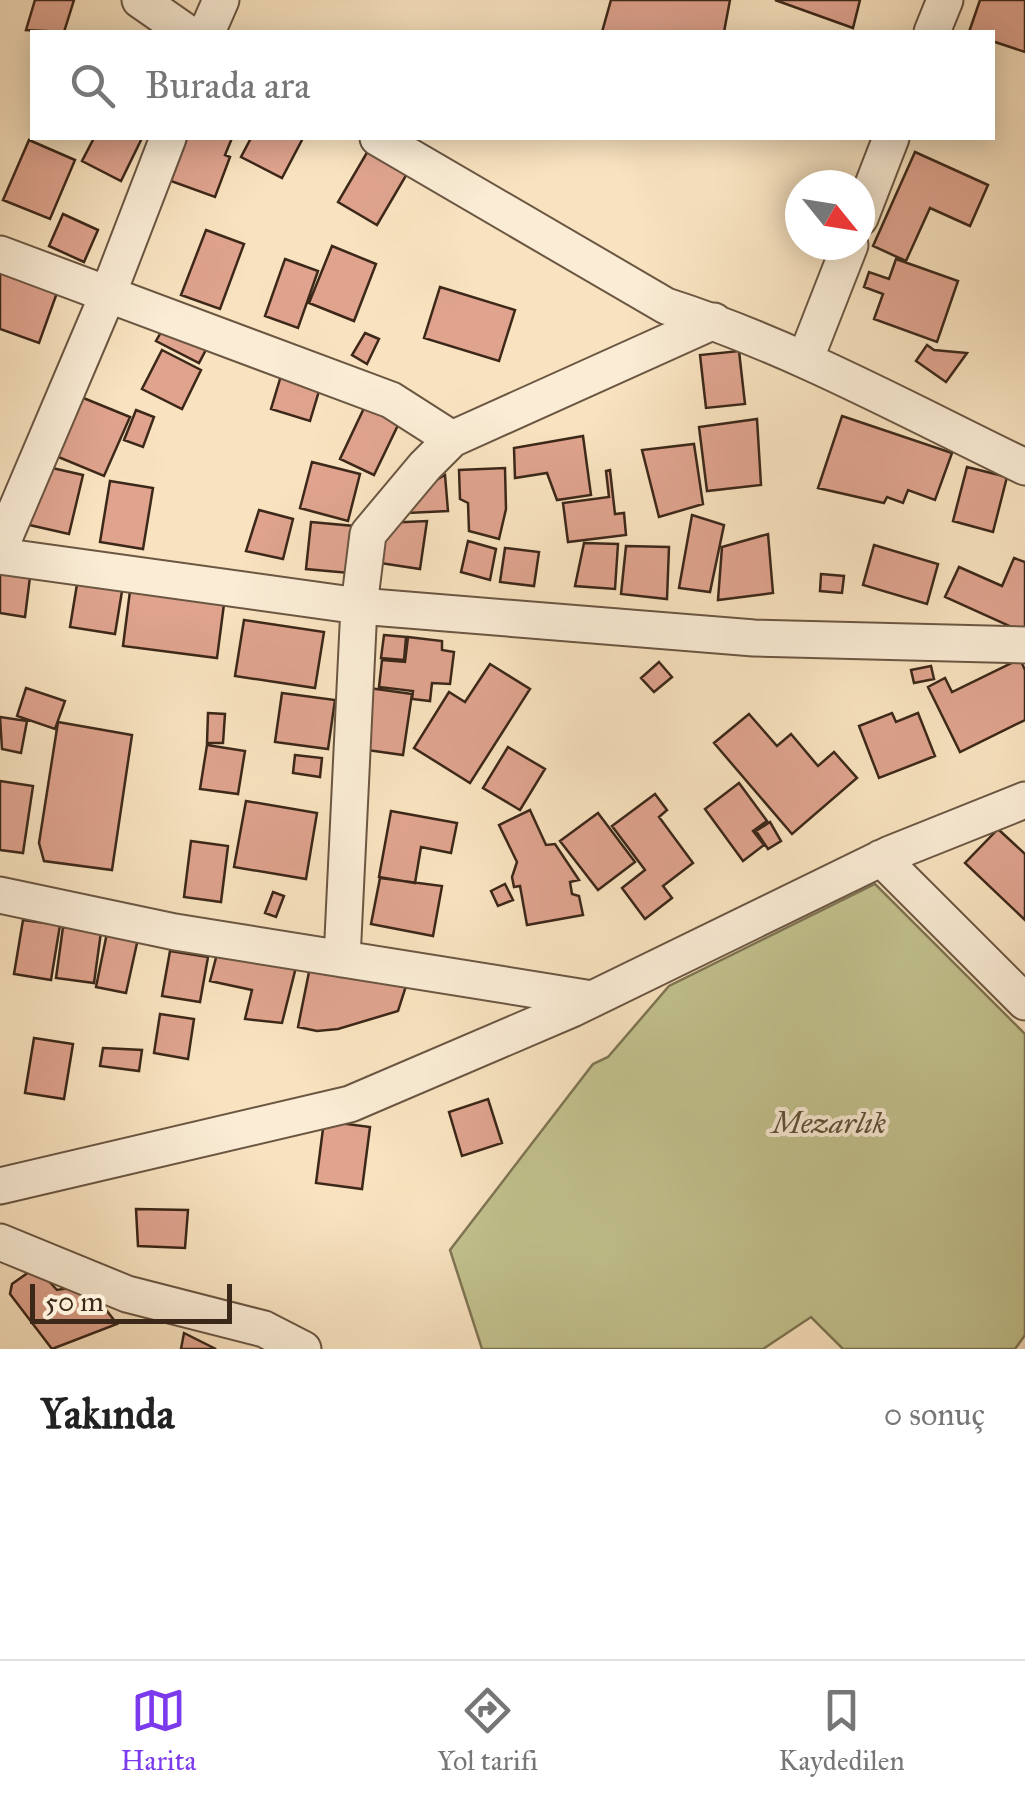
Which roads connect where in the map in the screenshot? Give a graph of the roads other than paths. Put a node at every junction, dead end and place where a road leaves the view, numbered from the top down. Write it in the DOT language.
graph roads {
  1 [pos="140,0"];
  2 [pos="220,0"];
  3 [pos="945,0"];
  4 [pos="183,30"];
  5 [pos="208,30"];
  6 [pos="933,30"];
  7 [pos="167,140"];
  8 [pos="381,140"];
  9 [pos="891,140"];
  10 [pos="875,181"];
  11 [pos="0,254"];
  12 [pos="844,260"];
  13 [pos="108,294"];
  14 [pos="673,321"];
  15 [pos="805,360"];
  16 [pos="452,438"];
  17 [pos="1025,467"];
  18 [pos="0,548"];
  19 [pos="0,556"];
  20 [pos="359,606"];
  21 [pos="1025,646"];
  22 [pos="1025,800"];
  23 [pos="881,858"];
  24 [pos="0,895"];
  25 [pos="342,959"];
  26 [pos="592,1000"];
  27 [pos="1025,1002"];
  28 [pos="0,1186"];
  29 [pos="0,1242"];
  30 [pos="303,1349"];
  1 -- 4 [label="street"];
  2 -- 5 [label="street"];
  3 -- 6 [label="street"];
  7 -- 13 [label="street"];
  8 -- 14 [label="street"];
  9 -- 10 [label="street"];
  11 -- 13 [label="street"];
  12 -- 15 [label="street"];
  13 -- 16 [label="street"];
  13 -- 18 [label="street"];
  14 -- 15 [label="street"];
  14 -- 16 [label="street"];
  15 -- 17 [label="street"];
  16 -- 20 [label="street"];
  19 -- 20 [label="street"];
  20 -- 21 [label="street"];
  20 -- 25 [label="street"];
  22 -- 23 [label="street"];
  23 -- 26 [label="street"];
  23 -- 27 [label="street"];
  24 -- 25 [label="street"];
  25 -- 26 [label="street"];
  26 -- 28 [label="street"];
  29 -- 30 [label="street"];
}
